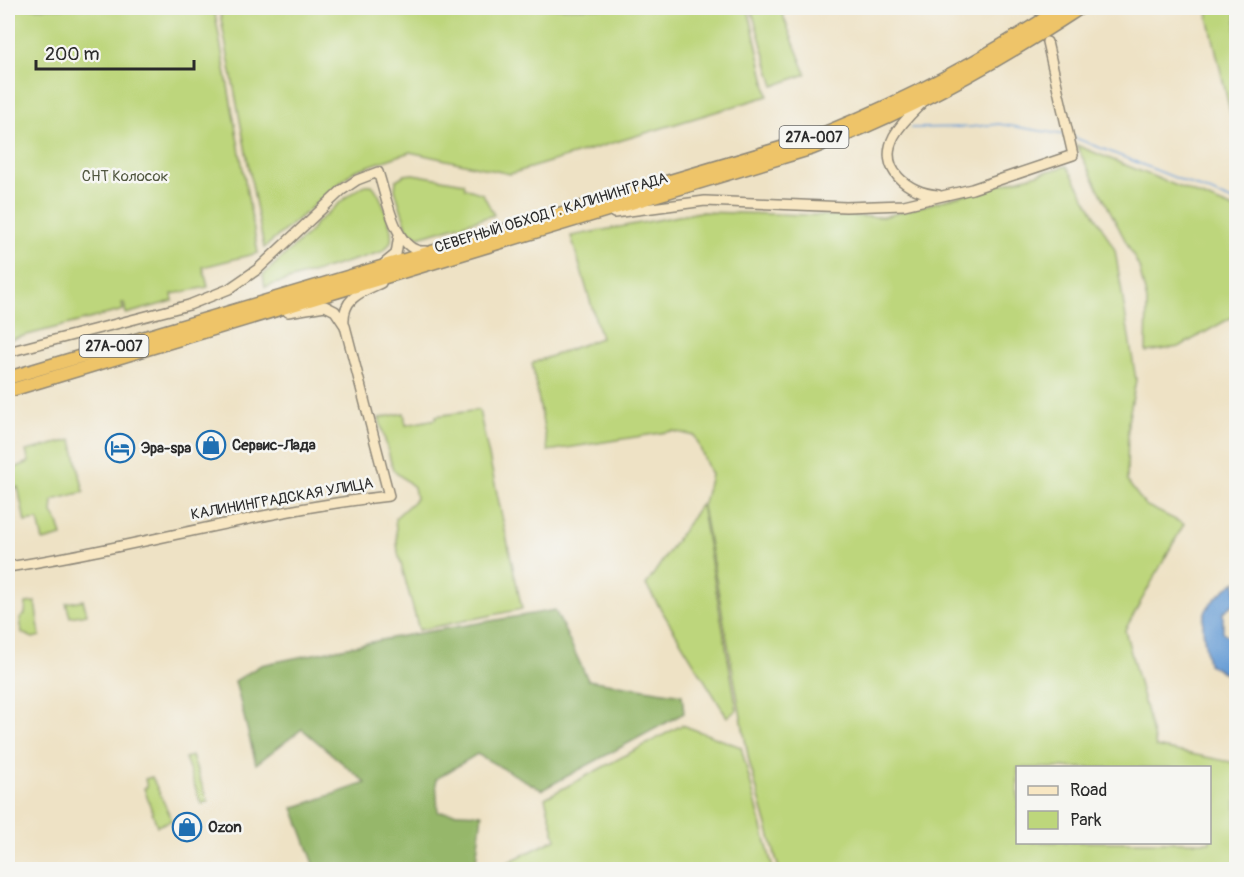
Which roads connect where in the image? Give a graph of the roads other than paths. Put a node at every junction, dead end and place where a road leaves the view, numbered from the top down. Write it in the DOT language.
graph roads {
  1 [pos="1061,8"];
  2 [pos="1080,8"];
  3 [pos="1047,42"];
  4 [pos="922,103"];
  5 [pos="943,197"];
  6 [pos="574,222"];
  7 [pos="399,233"];
  8 [pos="462,242"];
  9 [pos="396,275"];
  10 [pos="348,277"];
  11 [pos="269,313"];
  12 [pos="345,326"];
  13 [pos="8,352"];
  14 [pos="8,378"];
  15 [pos="8,391"];
  16 [pos="8,567"];
  1 -- 8 [label="highway, СЕВЕРНЫЙ ОБХОД Г. КАЛИНИНГРАДА / 27А-007"];
  2 -- 4 [label="highway, СЕВЕРНЫЙ ОБХОД Г. КАЛИНИНГРАДА / 27А-007"];
  3 -- 5 [label="street"];
  4 -- 5 [label="street"];
  4 -- 6 [label="highway, СЕВЕРНЫЙ ОБХОД Г. КАЛИНИНГРАДА / 27А-007"];
  5 -- 6 [label="street"];
  6 -- 9 [label="highway, СЕВЕРНЫЙ ОБХОД Г. КАЛИНИНГРАДА / 27А-007"];
  7 -- 8 [label="street"];
  7 -- 10 [label="street"];
  7 -- 13 [label="street"];
  8 -- 10 [label="highway, СЕВЕРНЫЙ ОБХОД Г. КАЛИНИНГРАДА / 27А-007"];
  9 -- 11 [label="highway, СЕВЕРНЫЙ ОБХОД Г. КАЛИНИНГРАДА / 27А-007"];
  9 -- 12 [label="street"];
  10 -- 14 [label="highway, СЕВЕРНЫЙ ОБХОД Г. КАЛИНИНГРАДА / 27А-007"];
  11 -- 12 [label="street"];
  11 -- 15 [label="highway, СЕВЕРНЫЙ ОБХОД Г. КАЛИНИНГРАДА / 27А-007"];
  12 -- 16 [label="street, КАЛИНИНГРАДСКАЯ УЛИЦА"];
}
